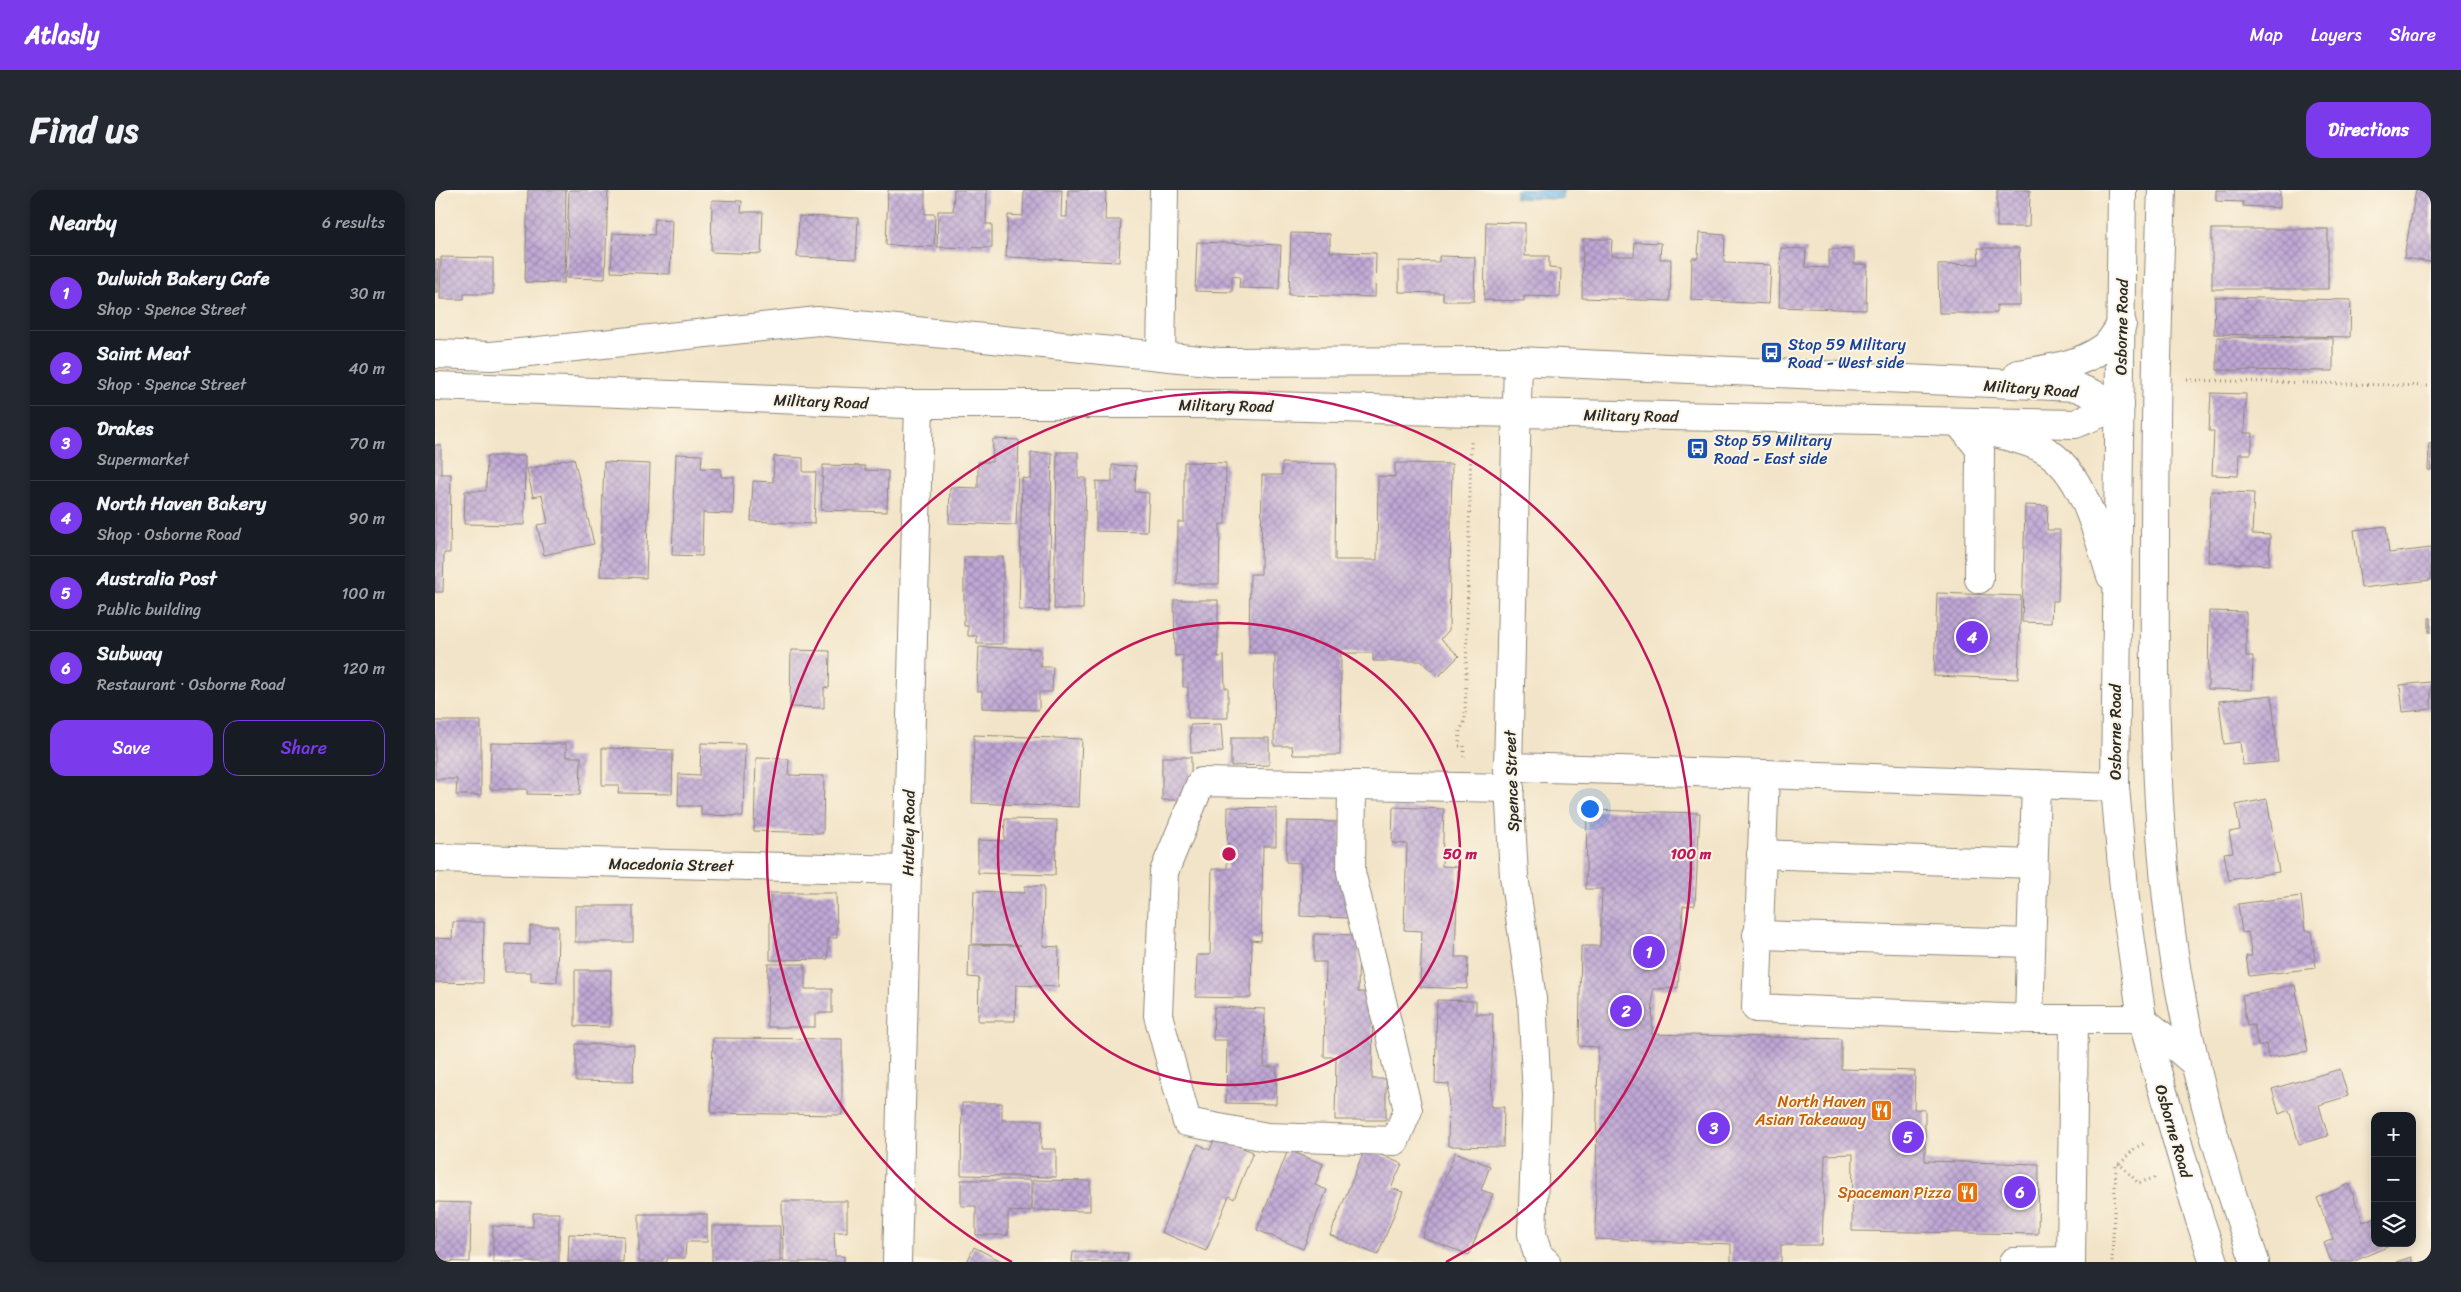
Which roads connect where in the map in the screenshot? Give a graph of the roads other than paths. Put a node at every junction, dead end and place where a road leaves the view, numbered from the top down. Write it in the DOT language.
graph roads {
  1 [pos="1164,190"];
  2 [pos="2122,190"];
  3 [pos="2162,190"];
  4 [pos="2122,324"];
  5 [pos="2156,342"];
  6 [pos="435,354"];
  7 [pos="1161,356"];
  8 [pos="1518,361"];
  9 [pos="1962,384"];
  10 [pos="435,386"];
  11 [pos="919,404"];
  12 [pos="2120,405"];
  13 [pos="1516,413"];
  14 [pos="1958,422"];
  15 [pos="2155,470"];
  16 [pos="1979,579"];
  17 [pos="2117,594"];
  18 [pos="1765,774"];
  19 [pos="1509,778"];
  20 [pos="2036,784"];
  21 [pos="1352,785"];
  22 [pos="2115,787"];
  23 [pos="1761,854"];
  24 [pos="435,858"];
  25 [pos="2033,864"];
  26 [pos="907,870"];
  27 [pos="1757,935"];
  28 [pos="2031,943"];
  29 [pos="2177,973"];
  30 [pos="2029,1019"];
  31 [pos="2074,1019"];
  32 [pos="2142,1019"];
  33 [pos="2196,1064"];
  34 [pos="2071,1261"];
  35 [pos="897,1262"];
  36 [pos="1546,1262"];
  37 [pos="2013,1262"];
  38 [pos="2214,1262"];
  39 [pos="2255,1262"];
  1 -- 7 [label="street"];
  2 -- 4 [label="street, Osborne Road"];
  3 -- 5 [label="street"];
  4 -- 9 [label="street"];
  4 -- 12 [label="street, Osborne Road"];
  5 -- 12 [label="street"];
  5 -- 15 [label="street"];
  6 -- 7 [label="street, Military Road"];
  7 -- 8 [label="street, Military Road"];
  8 -- 9 [label="street, Military Road"];
  8 -- 13 [label="street, Spence Street"];
  9 -- 12 [label="street, Military Road"];
  10 -- 11 [label="street, Military Road"];
  11 -- 13 [label="street, Military Road"];
  11 -- 26 [label="street, Hutley Road"];
  12 -- 14 [label="street, Military Road"];
  12 -- 15 [label="street"];
  12 -- 17 [label="street, Osborne Road"];
  13 -- 14 [label="street, Military Road"];
  13 -- 19 [label="street, Spence Street"];
  14 -- 16 [label="street"];
  14 -- 17 [label="street"];
  15 -- 29 [label="street"];
  17 -- 22 [label="street, Osborne Road"];
  18 -- 19 [label="street"];
  18 -- 20 [label="street"];
  18 -- 23 [label="street"];
  19 -- 21 [label="street"];
  19 -- 36 [label="street, Spence Street"];
  20 -- 22 [label="street"];
  20 -- 25 [label="street"];
  21 -- 21 [label="street"];
  22 -- 32 [label="street, Osborne Road"];
  23 -- 25 [label="street"];
  23 -- 27 [label="street"];
  24 -- 26 [label="street, Macedonia Street"];
  25 -- 28 [label="street"];
  26 -- 35 [label="street, Hutley Road"];
  27 -- 28 [label="street"];
  27 -- 30 [label="street"];
  28 -- 30 [label="street"];
  29 -- 32 [label="street"];
  29 -- 33 [label="street"];
  30 -- 31 [label="street"];
  31 -- 32 [label="street"];
  31 -- 34 [label="street"];
  32 -- 33 [label="street"];
  32 -- 38 [label="street, Osborne Road"];
  33 -- 39 [label="street"];
  34 -- 37 [label="street"];
}
